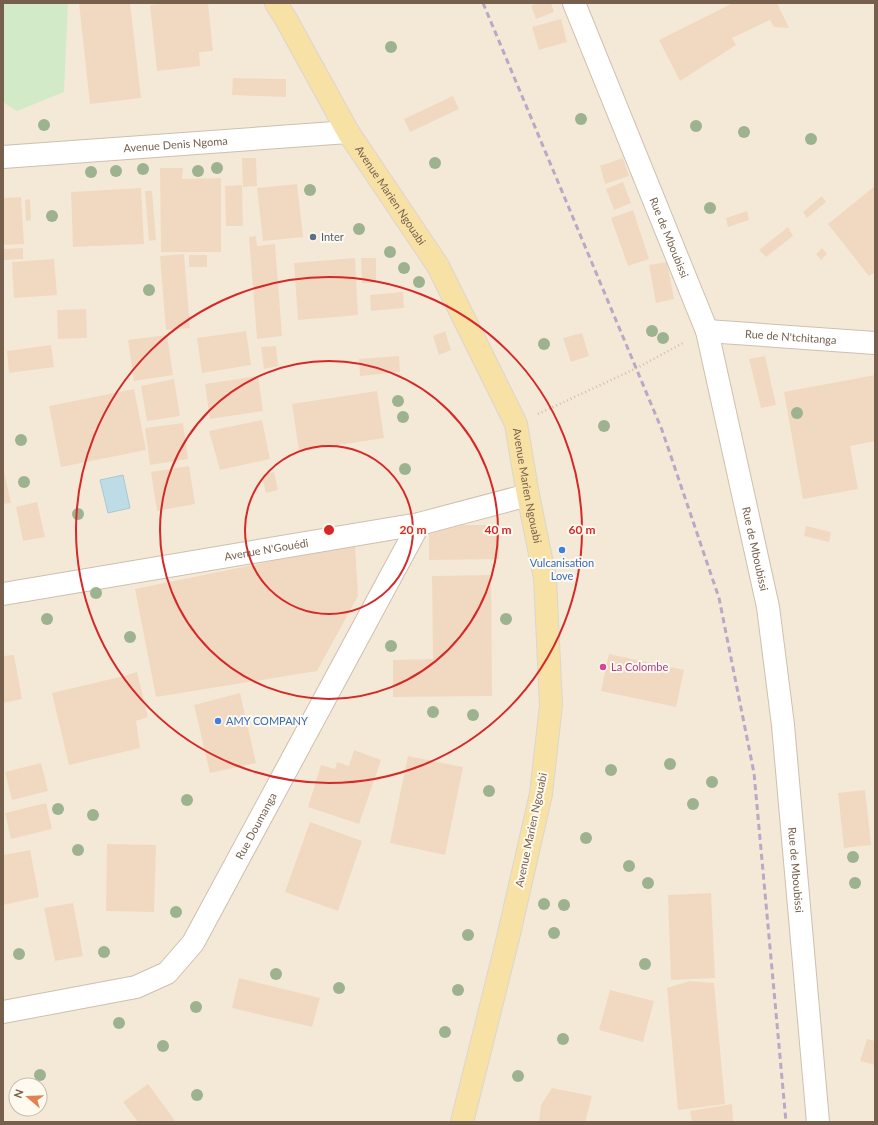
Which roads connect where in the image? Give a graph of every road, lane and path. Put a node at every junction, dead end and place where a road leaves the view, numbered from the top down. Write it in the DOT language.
graph roads {
  1 [pos="574,3"];
  2 [pos="282,9"];
  3 [pos="348,132"];
  4 [pos="3,157"];
  5 [pos="707,330"];
  6 [pos="875,343"];
  7 [pos="516,424"];
  8 [pos="528,495"];
  9 [pos="419,524"];
  10 [pos="3,594"];
  11 [pos="3,1012"];
  12 [pos="462,1122"];
  13 [pos="818,1122"];
  1 -- 5 [label="street, Rue de Mboubissi"];
  2 -- 3 [label="main road, Avenue Marien Ngouabi"];
  3 -- 4 [label="street, Avenue Denis Ngoma"];
  3 -- 7 [label="main road, Avenue Marien Ngouabi"];
  5 -- 6 [label="street, Rue de N'tchitanga"];
  5 -- 7 [label="path"];
  5 -- 13 [label="street, Rue de Mboubissi"];
  7 -- 8 [label="main road, Avenue Marien Ngouabi"];
  8 -- 9 [label="street, Avenue N'Gouédi"];
  8 -- 12 [label="main road, Avenue Marien Ngouabi"];
  9 -- 10 [label="street, Avenue N'Gouédi"];
  9 -- 11 [label="street, Rue Doumanga"];
}
